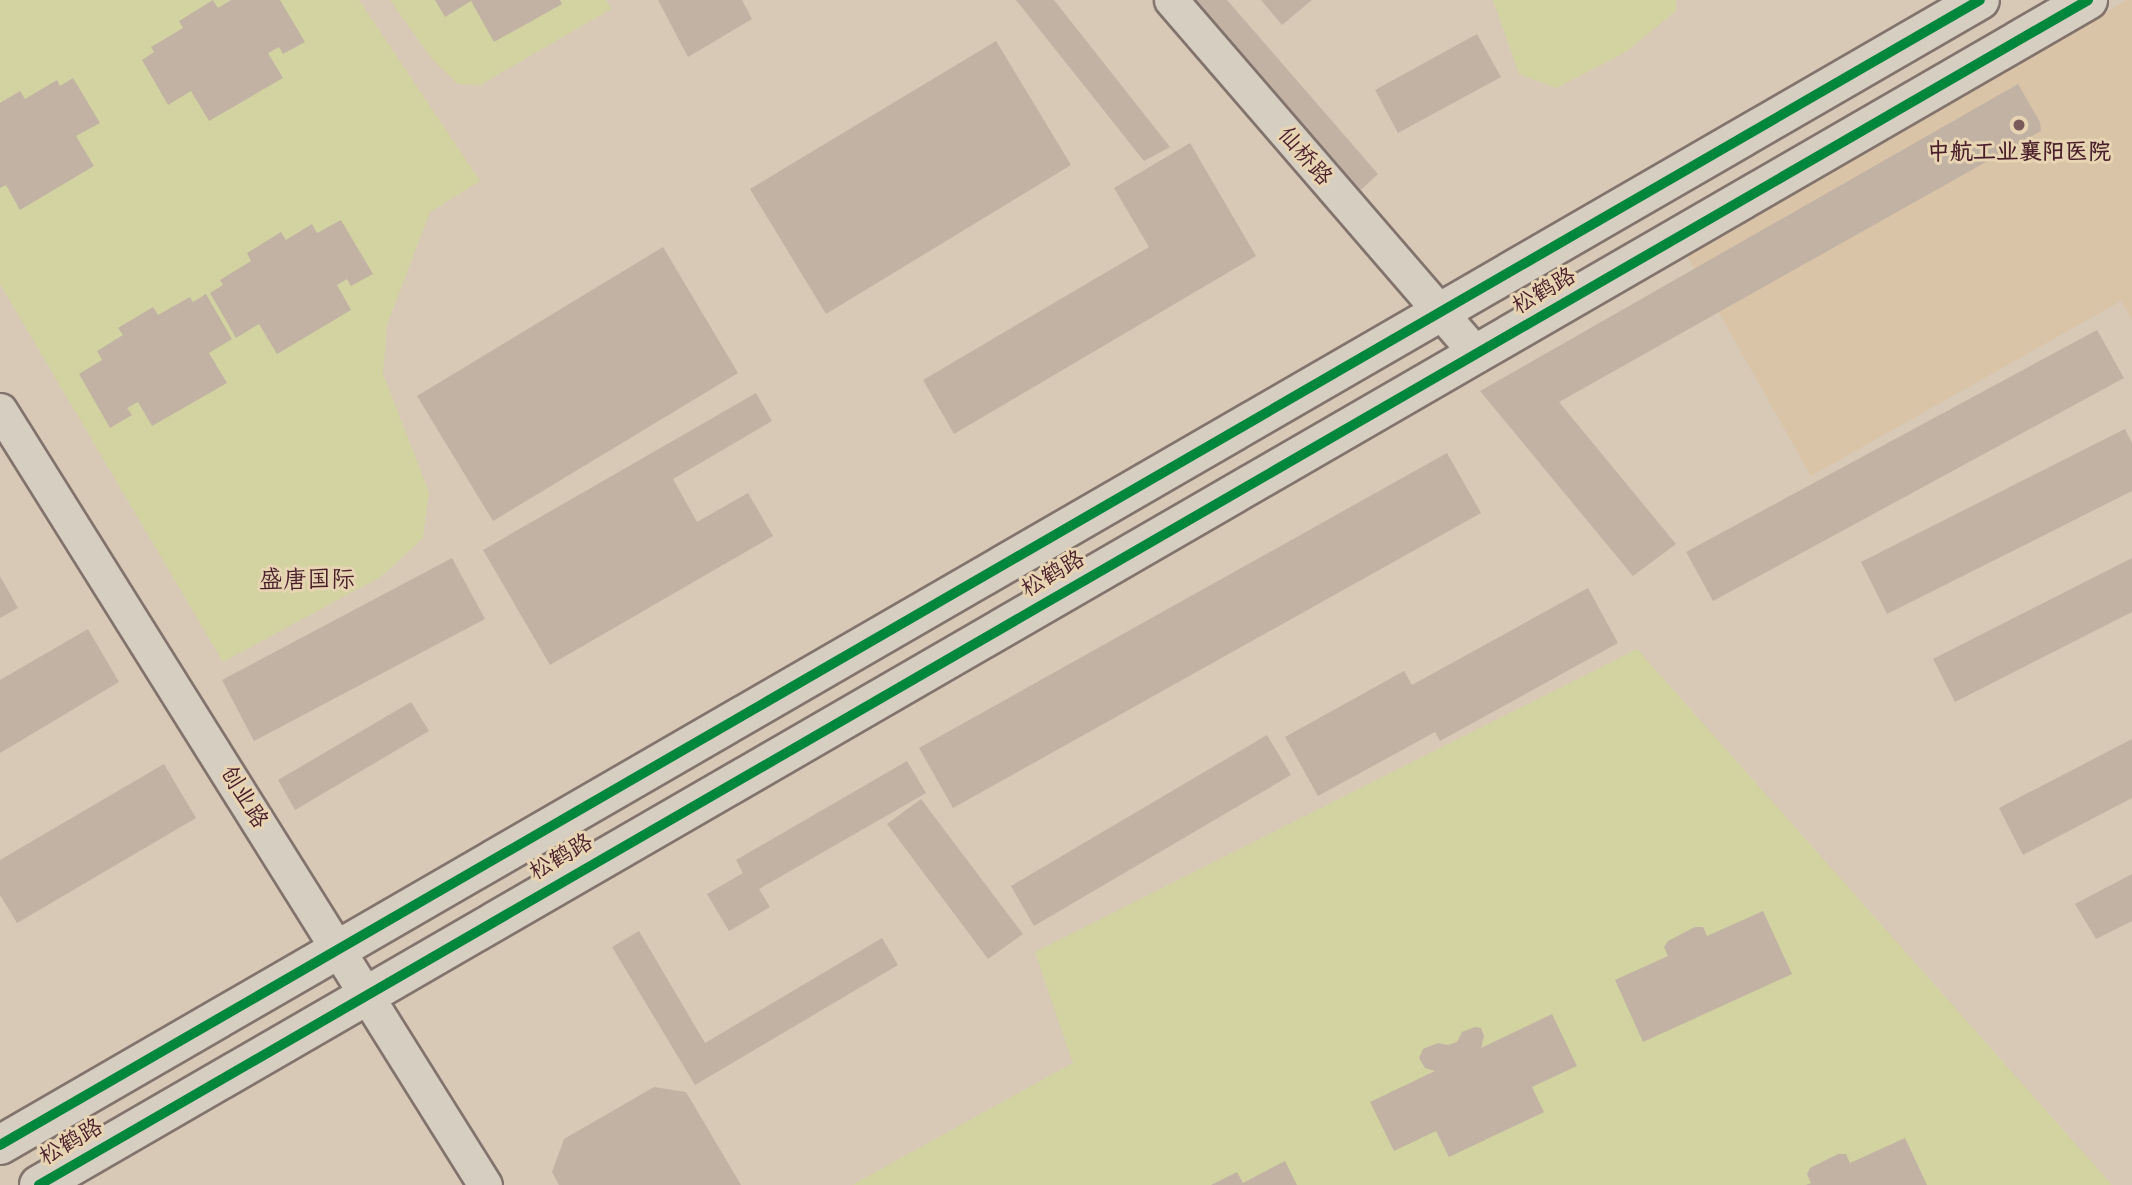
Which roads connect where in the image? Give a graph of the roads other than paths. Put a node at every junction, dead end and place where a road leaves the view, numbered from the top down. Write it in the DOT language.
graph roads {
  1 [pos="1171,0"];
  2 [pos="1980,0"];
  3 [pos="2088,0"];
  4 [pos="1439,312"];
  5 [pos="1477,354"];
  6 [pos="0,410"];
  7 [pos="340,948"];
  8 [pos="367,993"];
  9 [pos="0,1145"];
  10 [pos="39,1185"];
  11 [pos="485,1185"];
  1 -- 4 [label="street, 仙桥路"];
  2 -- 4 [label="main road, 松鹤路"];
  3 -- 5 [label="main road, 松鹤路"];
  4 -- 5 [label="street, 仙桥路"];
  4 -- 7 [label="main road, 松鹤路"];
  5 -- 8 [label="main road, 松鹤路"];
  6 -- 7 [label="street, 创业路"];
  7 -- 8 [label="street, 创业路"];
  7 -- 9 [label="main road, 松鹤路"];
  8 -- 10 [label="main road, 松鹤路"];
  8 -- 11 [label="street, 创业路"];
}
